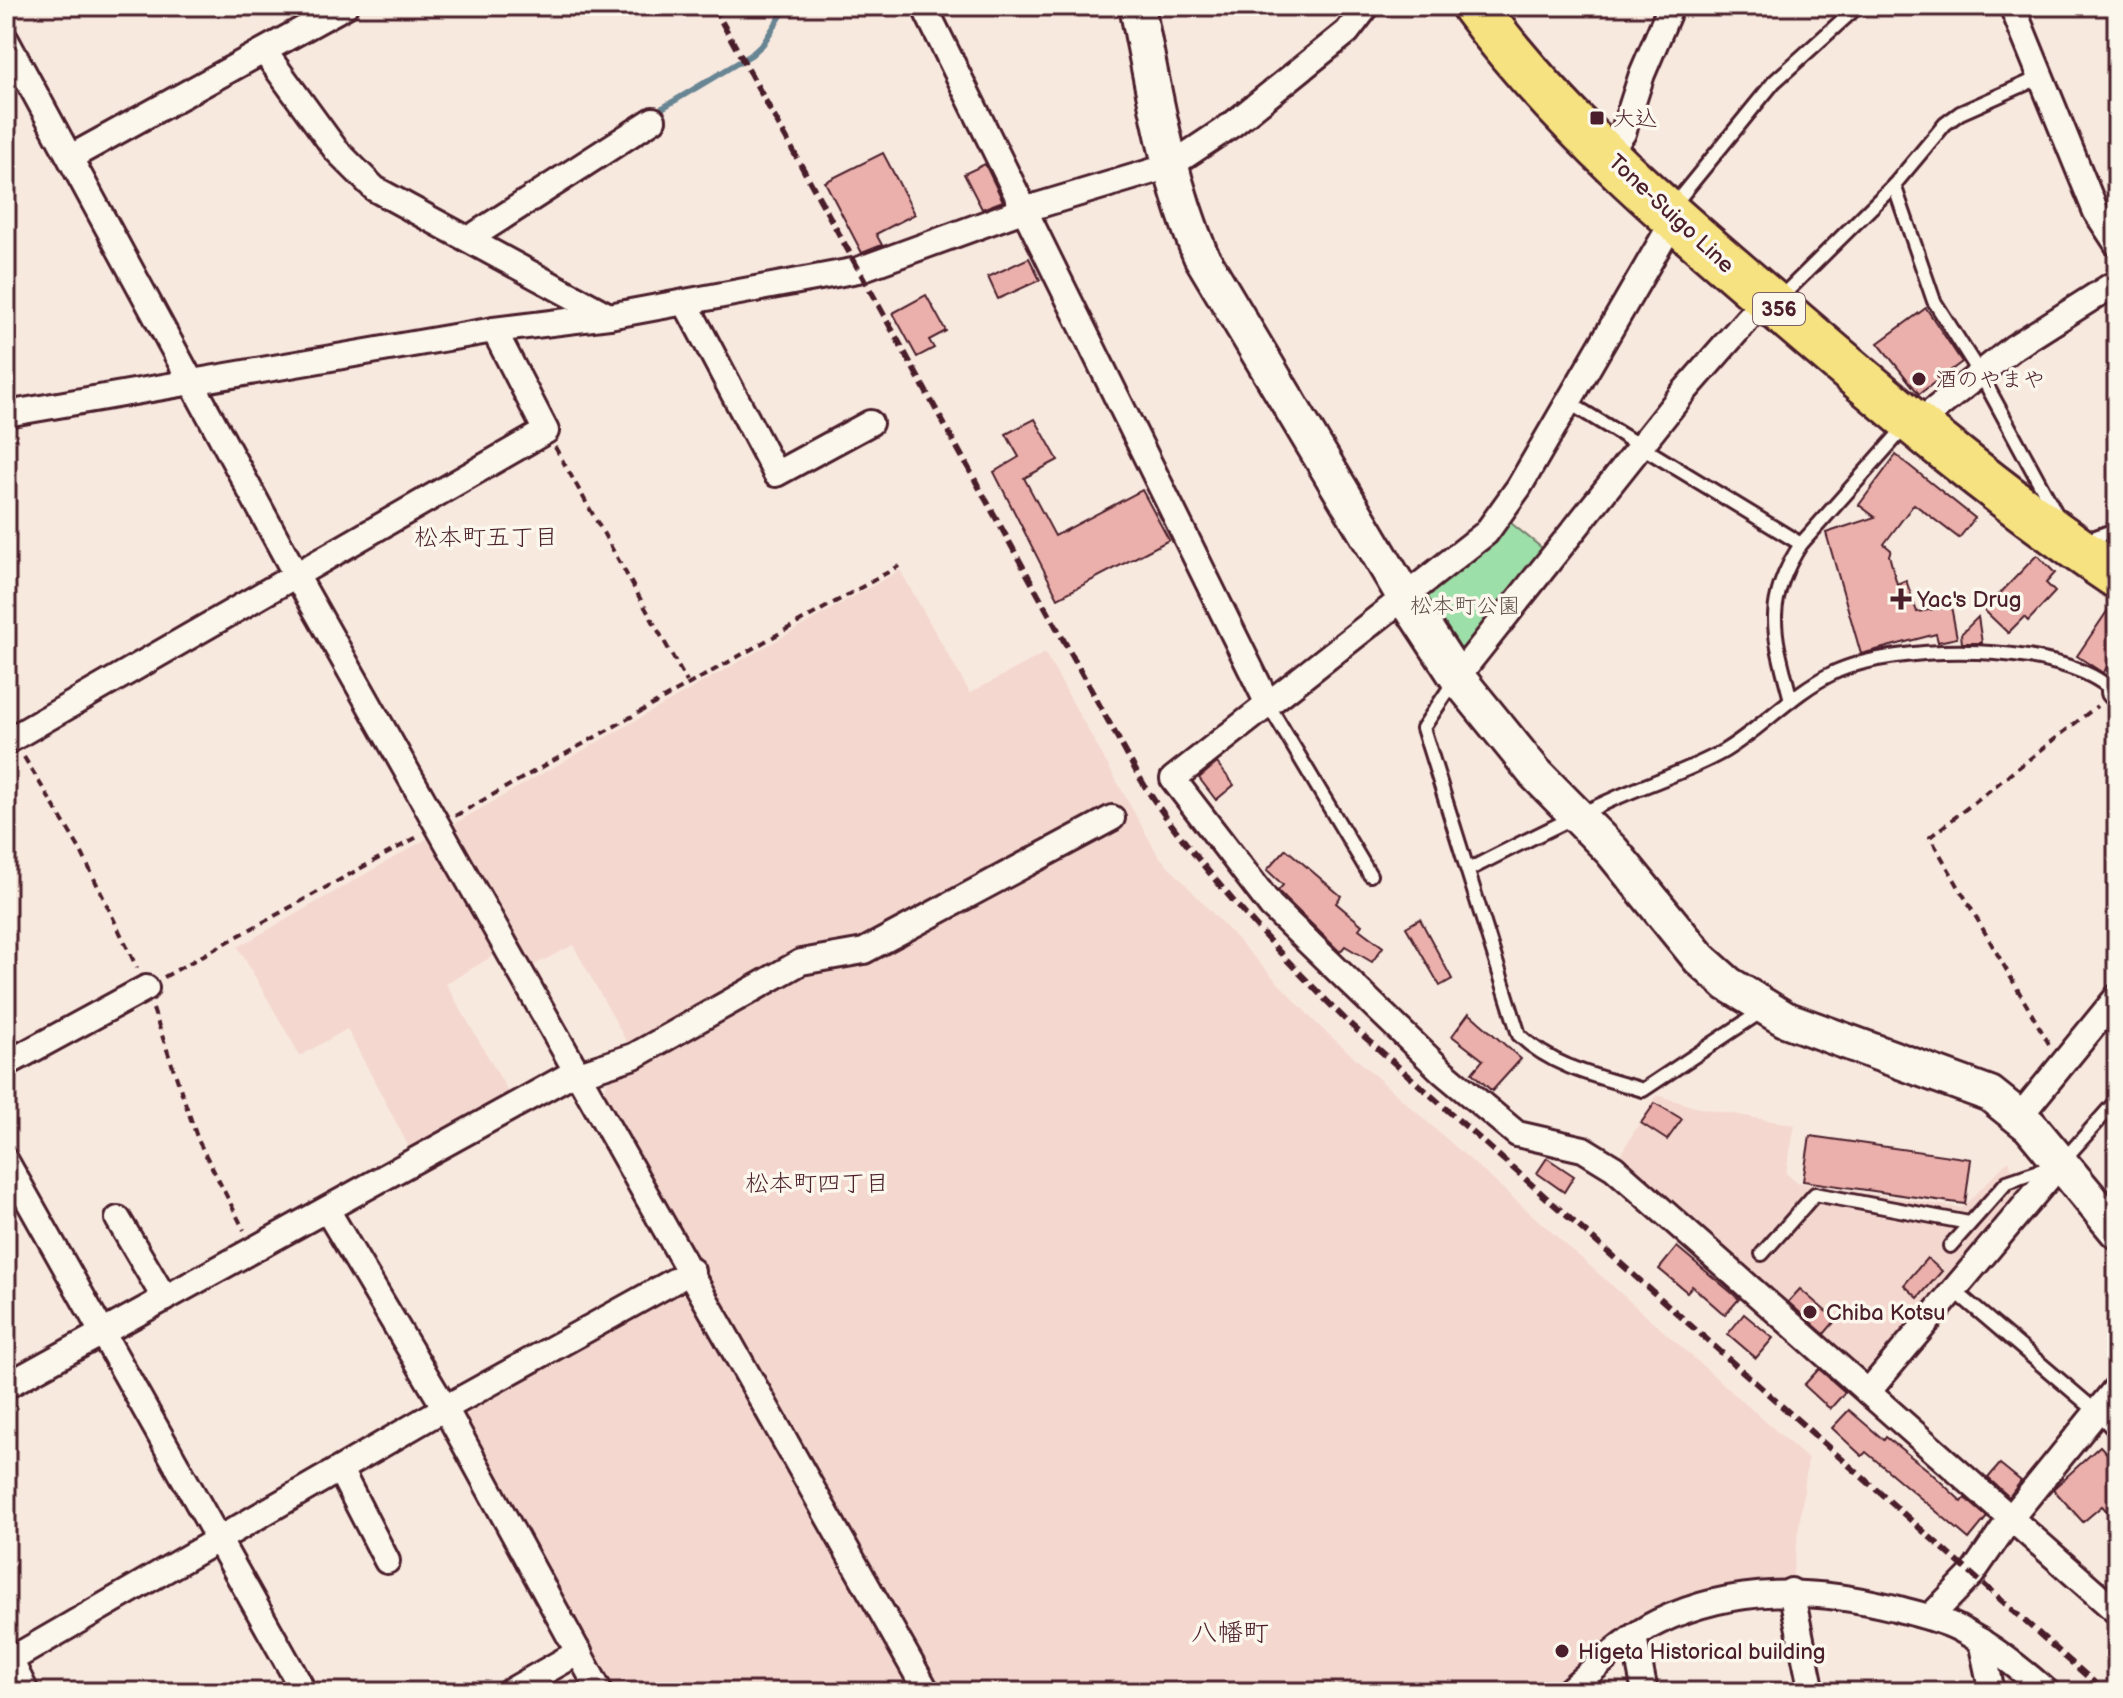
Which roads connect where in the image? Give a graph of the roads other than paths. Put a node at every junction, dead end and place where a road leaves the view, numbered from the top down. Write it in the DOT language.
graph roads {
  1 [pos="924,6"];
  2 [pos="1137,6"];
  3 [pos="1367,6"];
  4 [pos="1474,6"];
  5 [pos="1671,6"];
  6 [pos="1858,6"];
  7 [pos="2012,6"];
  8 [pos="331,9"];
  9 [pos="6,40"];
  10 [pos="264,51"];
  11 [pos="2041,77"];
  12 [pos="653,120"];
  13 [pos="1608,153"];
  14 [pos="71,157"];
  15 [pos="1170,166"];
  16 [pos="1894,185"];
  17 [pos="2107,206"];
  18 [pos="1023,210"];
  19 [pos="1672,215"];
  20 [pos="470,238"];
  21 [pos="2117,244"];
  22 [pos="2117,282"];
  23 [pos="685,302"];
  24 [pos="1770,302"];
  25 [pos="609,316"];
  26 [pos="494,330"];
  27 [pos="1981,375"];
  28 [pos="192,384"];
  29 [pos="1568,402"];
  30 [pos="6,414"];
  31 [pos="870,423"];
  32 [pos="1912,423"];
  33 [pos="1642,449"];
  34 [pos="2117,529"];
  35 [pos="2062,539"];
  36 [pos="1801,544"];
  37 [pos="296,575"];
  38 [pos="2117,576"];
  39 [pos="1404,596"];
  40 [pos="1457,677"];
  41 [pos="2116,692"];
  42 [pos="1791,700"];
  43 [pos="1268,704"];
  44 [pos="6,742"];
  45 [pos="1578,815"];
  46 [pos="1112,818"];
  47 [pos="1470,869"];
  48 [pos="1370,875"];
  49 [pos="146,988"];
  50 [pos="2117,997"];
  51 [pos="1764,1009"];
  52 [pos="6,1064"];
  53 [pos="578,1073"];
  54 [pos="2117,1100"];
  55 [pos="2020,1116"];
  56 [pos="2060,1164"];
  57 [pos="7,1165"];
  58 [pos="327,1210"];
  59 [pos="118,1219"];
  60 [pos="1969,1223"];
  61 [pos="2117,1231"];
  62 [pos="1950,1246"];
  63 [pos="1762,1254"];
  64 [pos="692,1271"];
  65 [pos="1955,1291"];
  66 [pos="165,1299"];
  67 [pos="102,1334"];
  68 [pos="6,1386"];
  69 [pos="2117,1387"];
  70 [pos="1868,1392"];
  71 [pos="445,1408"];
  72 [pos="2097,1412"];
  73 [pos="2117,1433"];
  74 [pos="340,1470"];
  75 [pos="2010,1519"];
  76 [pos="218,1540"];
  77 [pos="387,1561"];
  78 [pos="1791,1591"];
  79 [pos="2117,1612"];
  80 [pos="1930,1617"];
  81 [pos="1634,1637"];
  82 [pos="1981,1641"];
  83 [pos="579,1652"];
  84 [pos="9,1655"];
  85 [pos="26,1692"];
  86 [pos="304,1692"];
  87 [pos="509,1692"];
  88 [pos="600,1692"];
  89 [pos="927,1692"];
  90 [pos="1567,1692"];
  91 [pos="1645,1692"];
  92 [pos="1812,1692"];
  93 [pos="1992,1692"];
  94 [pos="2047,1692"];
  1 -- 18 [label="street"];
  2 -- 15 [label="street"];
  3 -- 15 [label="street"];
  4 -- 13 [label="highway, Tone-Suigo Line / 356"];
  5 -- 13 [label="street"];
  6 -- 19 [label="lane"];
  7 -- 11 [label="street"];
  8 -- 10 [label="street"];
  9 -- 14 [label="street"];
  10 -- 14 [label="street"];
  10 -- 20 [label="street"];
  11 -- 16 [label="lane"];
  11 -- 17 [label="street"];
  12 -- 20 [label="street"];
  13 -- 19 [label="highway, Tone-Suigo Line / 356"];
  14 -- 28 [label="street"];
  15 -- 18 [label="street"];
  15 -- 39 [label="street"];
  16 -- 24 [label="lane"];
  16 -- 27 [label="lane"];
  17 -- 21 [label="street"];
  18 -- 23 [label="street"];
  18 -- 43 [label="street"];
  19 -- 24 [label="highway, Tone-Suigo Line / 356"];
  19 -- 29 [label="street"];
  20 -- 25 [label="street"];
  22 -- 27 [label="street"];
  23 -- 25 [label="street"];
  23 -- 31 [label="street"];
  24 -- 32 [label="highway, Tone-Suigo Line / 356"];
  24 -- 33 [label="street"];
  25 -- 26 [label="street"];
  26 -- 28 [label="street"];
  26 -- 37 [label="street"];
  27 -- 32 [label="street"];
  27 -- 35 [label="lane"];
  28 -- 30 [label="street"];
  28 -- 37 [label="street"];
  29 -- 33 [label="lane"];
  29 -- 39 [label="street"];
  32 -- 35 [label="highway, Tone-Suigo Line / 356"];
  32 -- 36 [label="lane"];
  33 -- 36 [label="lane"];
  33 -- 40 [label="street"];
  34 -- 35 [label="lane"];
  35 -- 38 [label="highway, Tone-Suigo Line / 356"];
  36 -- 42 [label="lane"];
  37 -- 44 [label="street"];
  37 -- 53 [label="street"];
  39 -- 40 [label="street"];
  39 -- 43 [label="street"];
  40 -- 45 [label="street"];
  40 -- 47 [label="lane"];
  41 -- 42 [label="lane"];
  42 -- 45 [label="lane"];
  43 -- 48 [label="lane"];
  43 -- 70 [label="street"];
  45 -- 47 [label="lane"];
  45 -- 51 [label="street"];
  46 -- 53 [label="street"];
  47 -- 51 [label="lane"];
  49 -- 52 [label="street"];
  50 -- 55 [label="street"];
  51 -- 55 [label="street"];
  53 -- 58 [label="street"];
  53 -- 64 [label="street"];
  54 -- 56 [label="lane"];
  55 -- 56 [label="street"];
  56 -- 60 [label="lane"];
  56 -- 61 [label="street"];
  56 -- 65 [label="street"];
  57 -- 67 [label="street"];
  58 -- 66 [label="street"];
  58 -- 71 [label="street"];
  59 -- 66 [label="street"];
  60 -- 62 [label="lane"];
  60 -- 63 [label="lane"];
  64 -- 71 [label="street"];
  64 -- 89 [label="street"];
  65 -- 70 [label="street"];
  65 -- 72 [label="lane"];
  66 -- 67 [label="street"];
  67 -- 68 [label="street"];
  67 -- 76 [label="street"];
  69 -- 72 [label="street"];
  70 -- 75 [label="street"];
  71 -- 74 [label="street"];
  71 -- 83 [label="street"];
  72 -- 73 [label="lane"];
  72 -- 75 [label="street"];
  74 -- 76 [label="street"];
  74 -- 77 [label="street"];
  75 -- 79 [label="street"];
  75 -- 80 [label="street"];
  76 -- 84 [label="street"];
  76 -- 86 [label="street"];
  78 -- 80 [label="street"];
  78 -- 81 [label="street"];
  78 -- 92 [label="street"];
  80 -- 82 [label="street"];
  81 -- 90 [label="street"];
  81 -- 91 [label="street"];
  82 -- 93 [label="street"];
  82 -- 94 [label="street"];
  83 -- 87 [label="street"];
  83 -- 88 [label="street"];
  84 -- 85 [label="street"];
}
